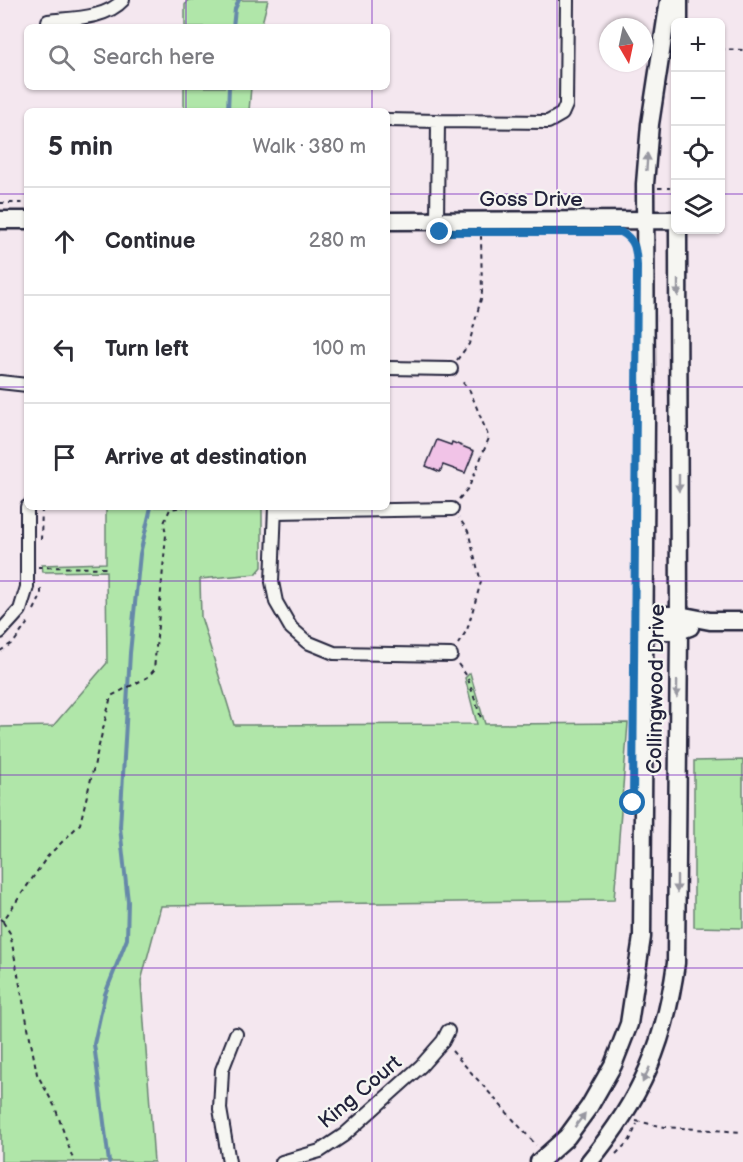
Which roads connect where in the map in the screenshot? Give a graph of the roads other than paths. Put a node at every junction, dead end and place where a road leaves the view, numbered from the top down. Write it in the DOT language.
graph roads {
  1 [pos="123,0"];
  2 [pos="567,0"];
  3 [pos="669,0"];
  4 [pos="679,0"];
  5 [pos="679,18"];
  6 [pos="48,21"];
  7 [pos="390,120"];
  8 [pos="438,121"];
  9 [pos="0,220"];
  10 [pos="24,220"];
  11 [pos="671,220"];
  12 [pos="390,221"];
  13 [pos="437,221"];
  14 [pos="645,221"];
  15 [pos="678,234"];
  16 [pos="390,368"];
  17 [pos="451,369"];
  18 [pos="0,382"];
  19 [pos="24,384"];
  20 [pos="390,508"];
  21 [pos="452,508"];
  22 [pos="27,510"];
  23 [pos="275,510"];
  24 [pos="743,621"];
  25 [pos="644,623"];
  26 [pos="679,623"];
  27 [pos="0,632"];
  28 [pos="451,655"];
  29 [pos="236,1034"];
  30 [pos="445,1036"];
  31 [pos="543,1159"];
  32 [pos="229,1162"];
  33 [pos="282,1162"];
  34 [pos="589,1162"];
  1 -- 6 [label="street"];
  2 -- 8 [label="street"];
  14 -- 3 [label="main road, Collingwood Drive, one-way"];
  4 -- 5 [label="main road"];
  7 -- 8 [label="street"];
  8 -- 13 [label="street"];
  9 -- 10 [label="main road"];
  11 -- 14 [label="main road, Goss Drive"];
  12 -- 13 [label="main road, Goss Drive"];
  13 -- 14 [label="main road, Goss Drive"];
  14 -- 25 [label="main road, Collingwood Drive"];
  15 -- 26 [label="main road, Collingwood Drive, one-way"];
  16 -- 17 [label="street"];
  18 -- 19 [label="street"];
  20 -- 21 [label="street"];
  22 -- 27 [label="street"];
  23 -- 28 [label="street"];
  24 -- 26 [label="main road"];
  25 -- 26 [label="main road"];
  31 -- 25 [label="main road, Collingwood Drive, one-way"];
  26 -- 34 [label="main road, Collingwood Drive, one-way"];
  29 -- 32 [label="street"];
  30 -- 33 [label="street, King Court"];
}
